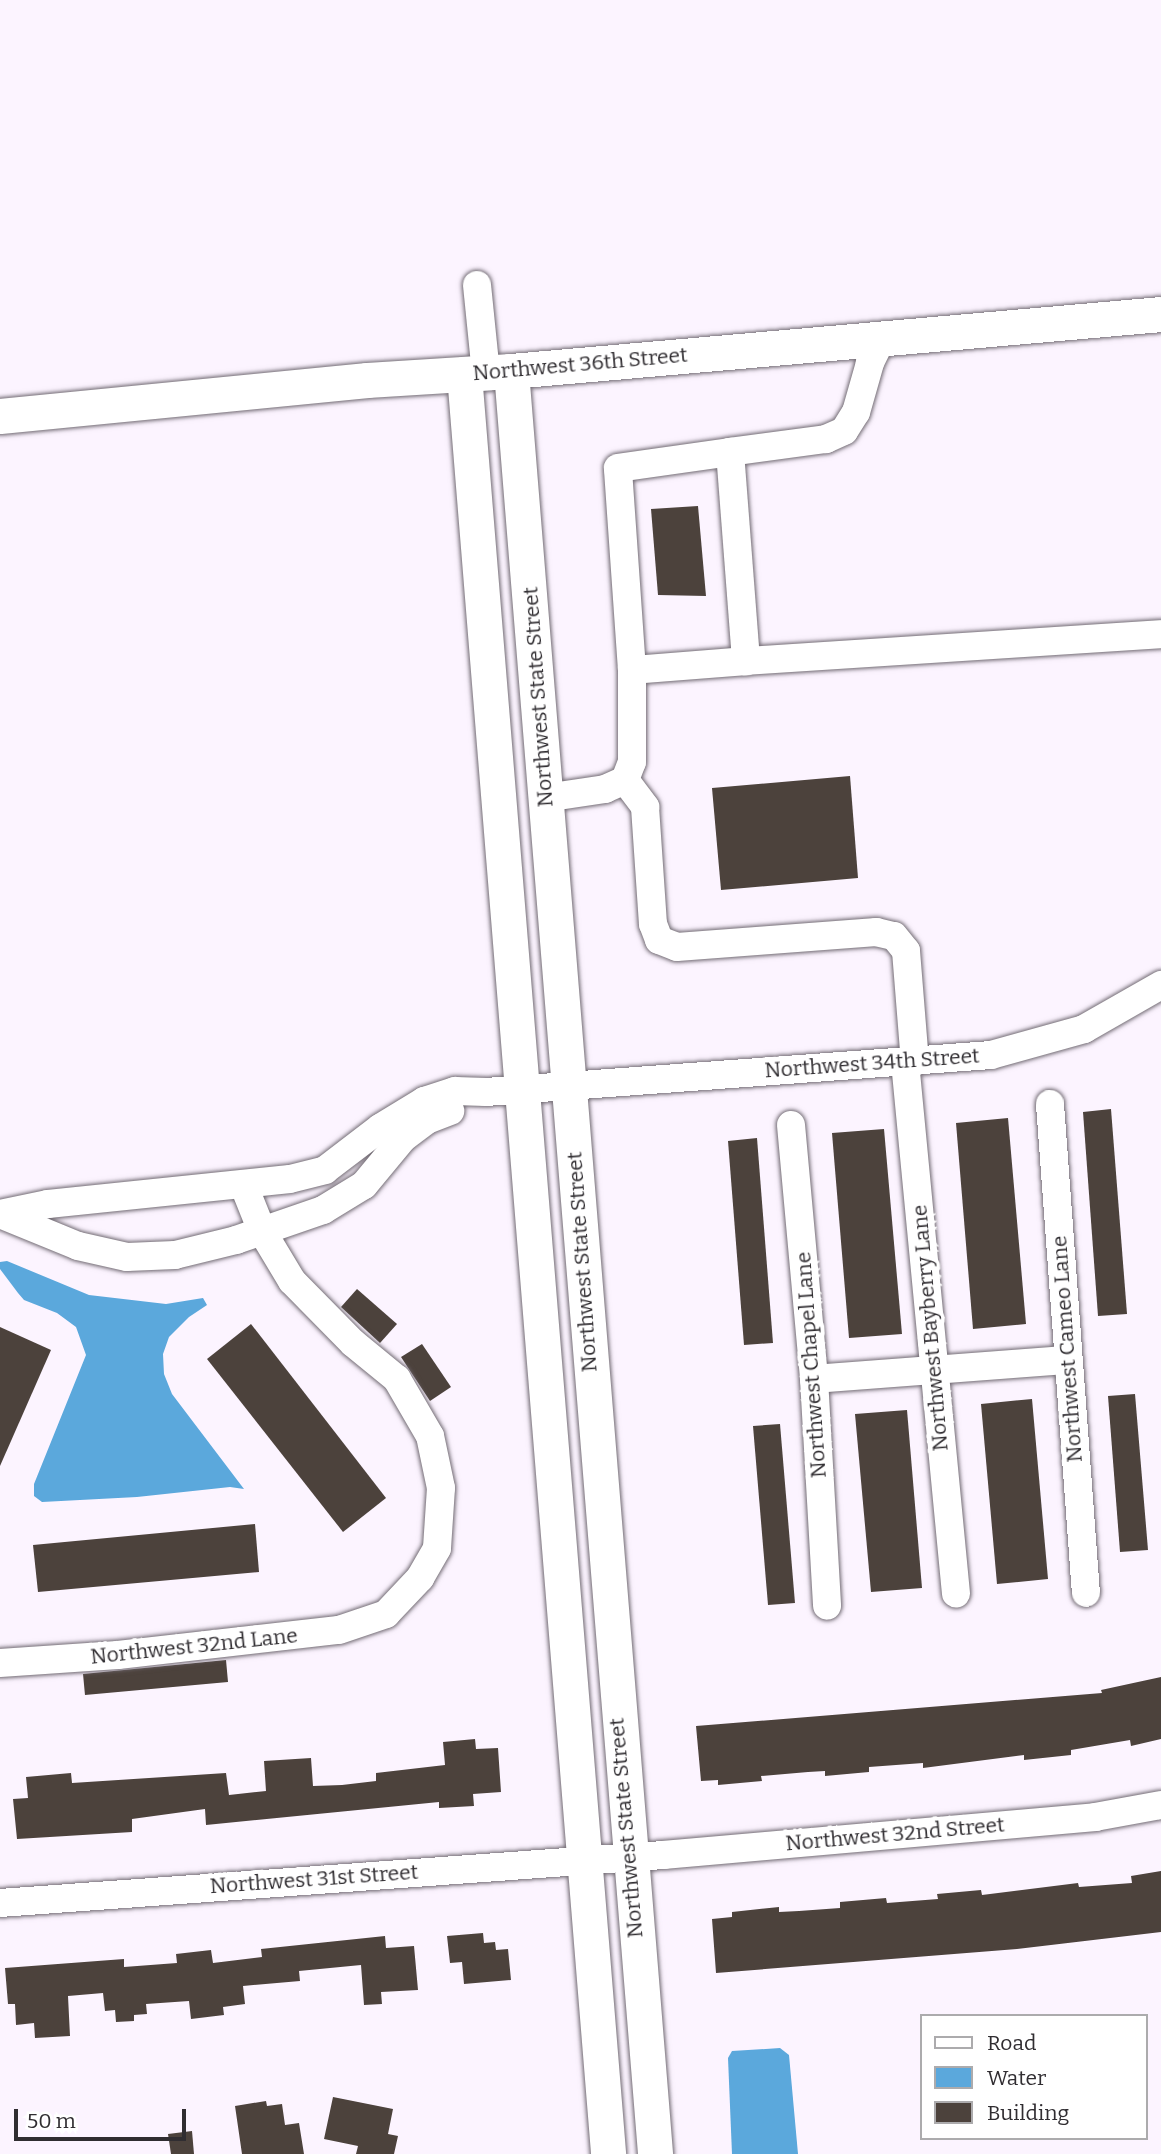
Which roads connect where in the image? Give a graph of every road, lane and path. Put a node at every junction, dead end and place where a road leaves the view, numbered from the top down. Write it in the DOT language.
graph roads {
  1 [pos="477,285"];
  2 [pos="1161,314"];
  3 [pos="882,338"];
  4 [pos="487,373"];
  5 [pos="0,416"];
  6 [pos="730,452"];
  7 [pos="1161,634"];
  8 [pos="746,661"];
  9 [pos="632,670"];
  10 [pos="625,780"];
  11 [pos="545,798"];
  12 [pos="1161,985"];
  13 [pos="910,1062"];
  14 [pos="568,1084"];
  15 [pos="520,1088"];
  16 [pos="486,1092"];
  17 [pos="1050,1104"];
  18 [pos="791,1125"];
  19 [pos="244,1186"];
  20 [pos="0,1214"];
  21 [pos="262,1231"];
  22 [pos="1068,1360"];
  23 [pos="934,1368"];
  24 [pos="814,1379"];
  25 [pos="1086,1593"];
  26 [pos="956,1594"];
  27 [pos="827,1606"];
  28 [pos="0,1663"];
  29 [pos="1161,1805"];
  30 [pos="628,1857"];
  31 [pos="583,1859"];
  32 [pos="0,1903"];
  33 [pos="608,2154"];
  34 [pos="654,2154"];
  1 -- 4 [label="street"];
  2 -- 3 [label="main road, Northwest 36th Street"];
  3 -- 4 [label="main road, Northwest 36th Street"];
  3 -- 6 [label="street"];
  4 -- 5 [label="main road, Northwest 36th Street"];
  4 -- 11 [label="main road, Northwest State Street"];
  4 -- 15 [label="main road"];
  6 -- 8 [label="street"];
  6 -- 9 [label="street"];
  7 -- 8 [label="street"];
  8 -- 9 [label="street"];
  9 -- 10 [label="street"];
  10 -- 11 [label="street"];
  10 -- 13 [label="street, Northwest Bayberry Lane"];
  11 -- 14 [label="main road, Northwest State Street"];
  12 -- 13 [label="street, Northwest 34th Street"];
  13 -- 14 [label="street, Northwest 34th Street"];
  13 -- 23 [label="street, Northwest Bayberry Lane"];
  14 -- 15 [label="street, Northwest 34th Street"];
  14 -- 30 [label="main road, Northwest State Street"];
  15 -- 16 [label="street, Northwest 34th Street"];
  15 -- 31 [label="main road"];
  16 -- 19 [label="street"];
  16 -- 21 [label="street"];
  17 -- 22 [label="street, Northwest Cameo Lane"];
  18 -- 24 [label="street, Northwest Chapel Lane"];
  19 -- 20 [label="street"];
  19 -- 21 [label="street"];
  20 -- 21 [label="street"];
  21 -- 28 [label="street, Northwest 32nd Lane"];
  22 -- 23 [label="street"];
  22 -- 25 [label="street, Northwest Cameo Lane"];
  23 -- 24 [label="street"];
  23 -- 26 [label="street, Northwest Bayberry Lane"];
  24 -- 27 [label="street, Northwest Chapel Lane"];
  29 -- 30 [label="street, Northwest 32nd Street"];
  30 -- 31 [label="street, Northwest 31st Street"];
  30 -- 34 [label="main road, Northwest State Street"];
  31 -- 32 [label="street, Northwest 31st Street"];
  31 -- 33 [label="main road"];
}
